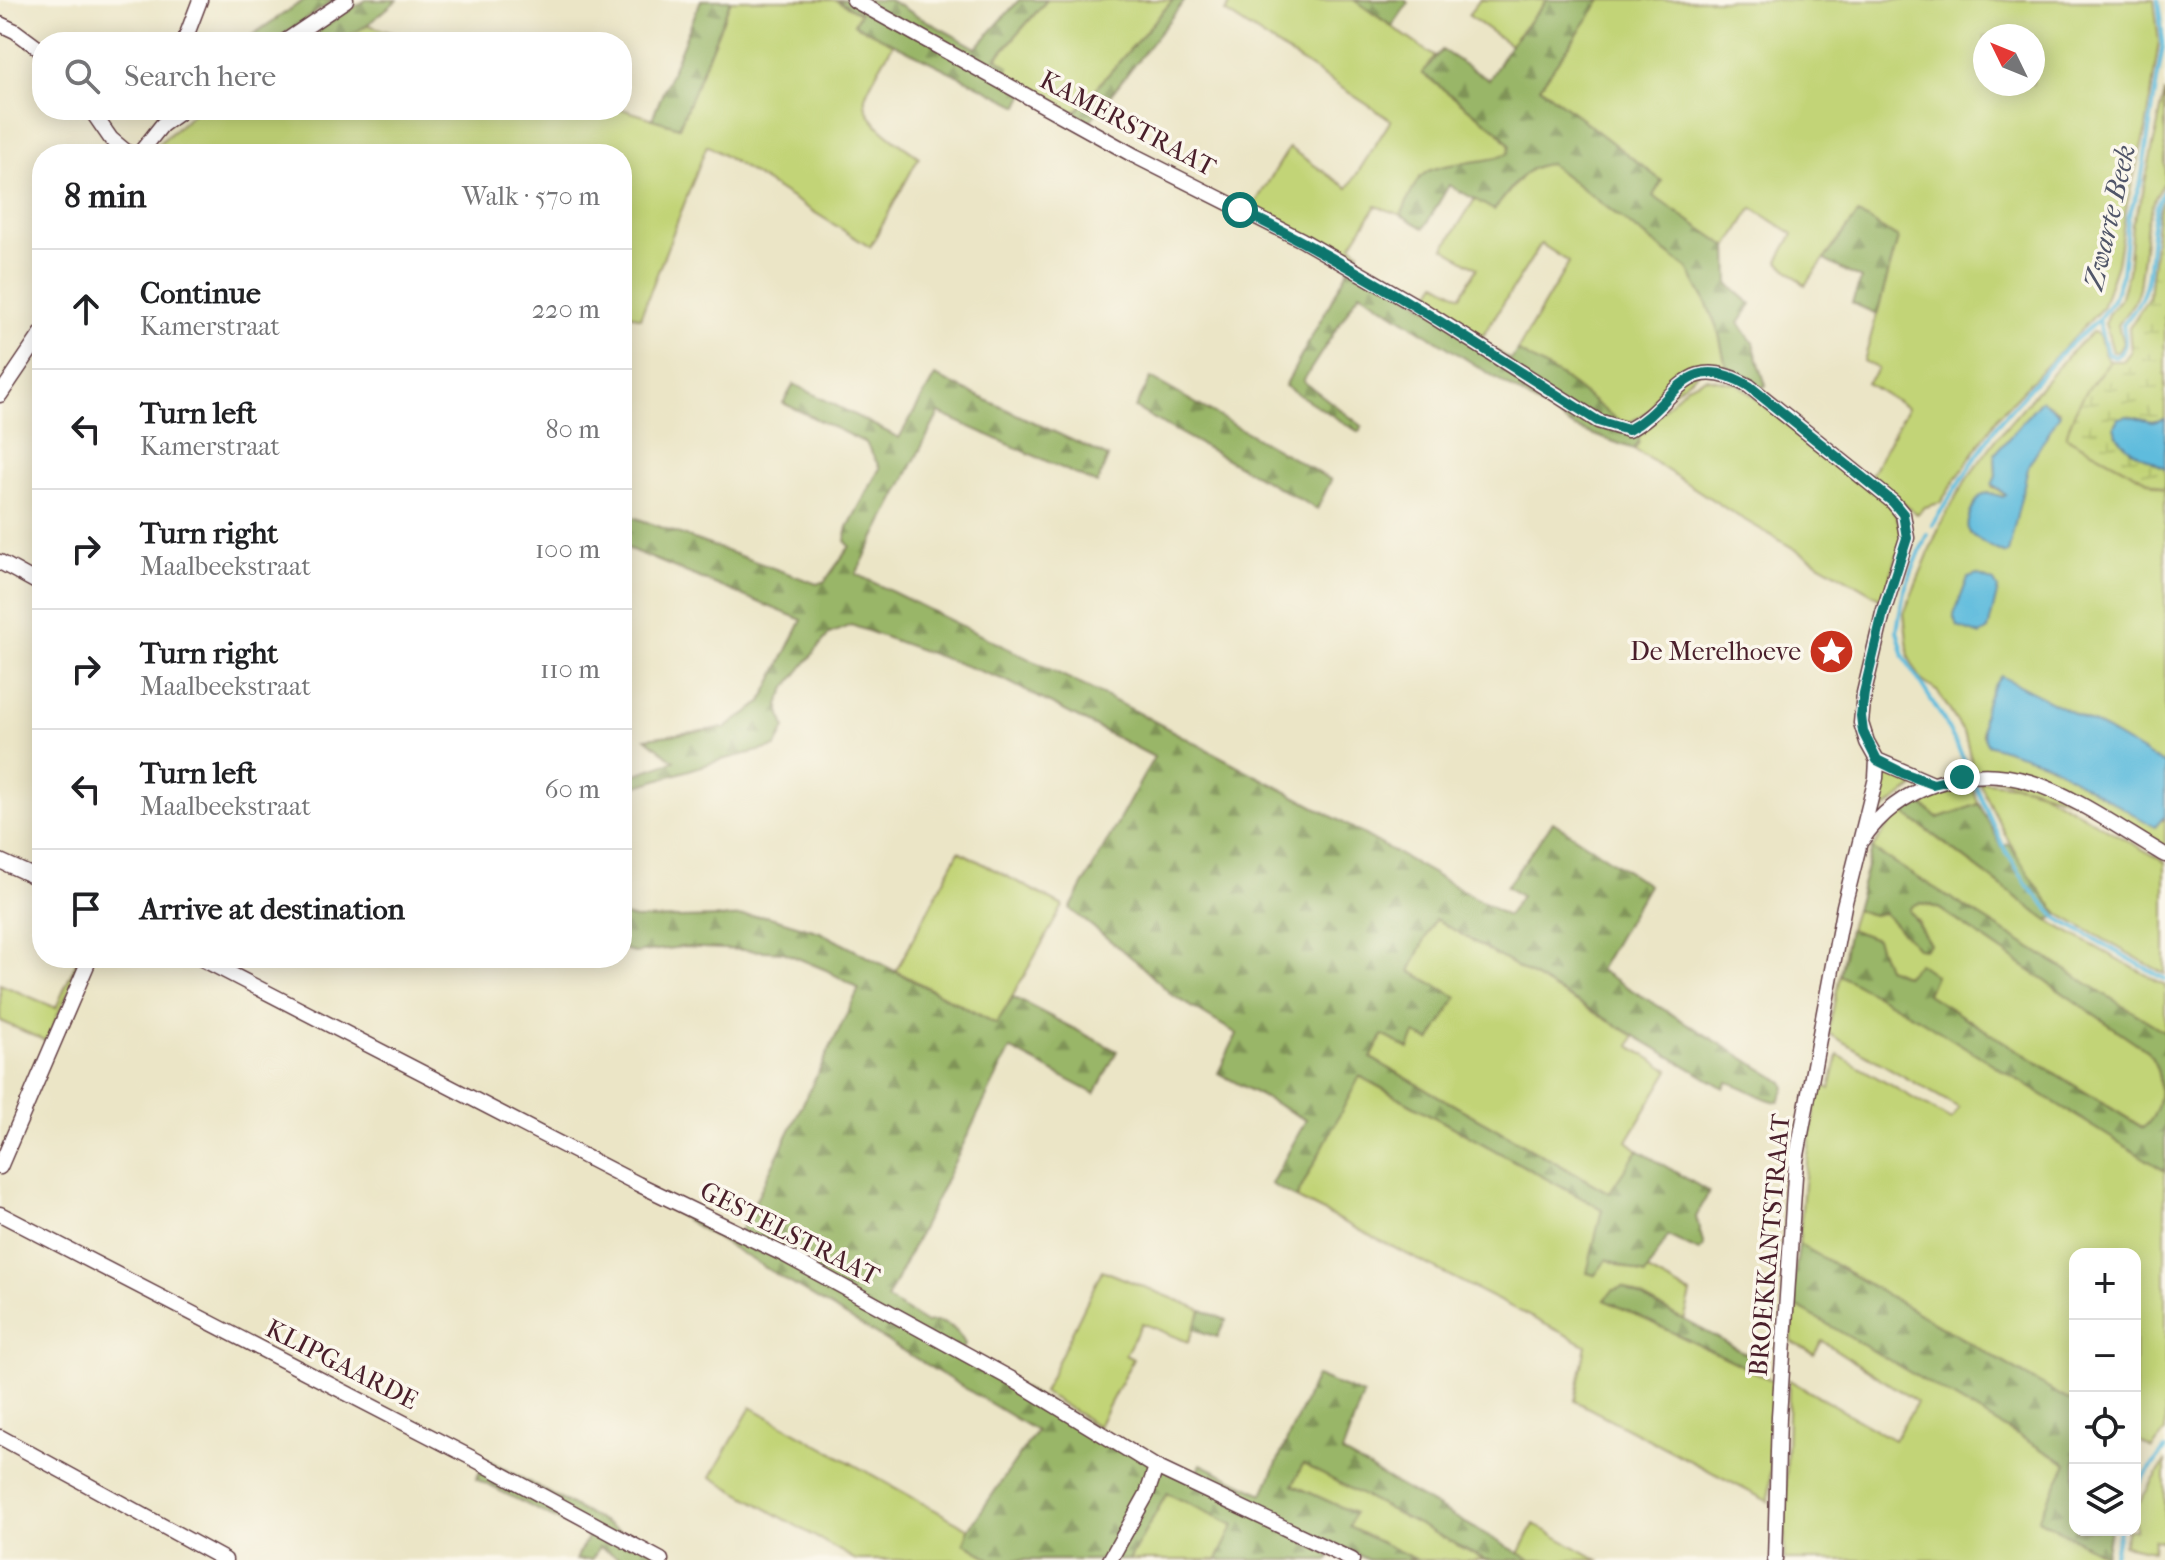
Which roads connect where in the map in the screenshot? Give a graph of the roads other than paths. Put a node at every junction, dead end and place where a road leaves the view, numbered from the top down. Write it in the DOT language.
graph roads {
  1 [pos="200,0"];
  2 [pos="346,0"];
  3 [pos="854,0"];
  4 [pos="0,24"];
  5 [pos="188,32"];
  6 [pos="299,32"];
  7 [pos="32,44"];
  8 [pos="98,120"];
  9 [pos="168,120"];
  10 [pos="117,144"];
  11 [pos="146,144"];
  12 [pos="32,348"];
  13 [pos="0,395"];
  14 [pos="0,562"];
  15 [pos="32,580"];
  16 [pos="1877,760"];
  17 [pos="1933,784"];
  18 [pos="1860,844"];
  19 [pos="2165,855"];
  20 [pos="0,861"];
  21 [pos="32,875"];
  22 [pos="86,968"];
  23 [pos="219,968"];
  24 [pos="0,1167"];
  25 [pos="0,1214"];
  26 [pos="0,1437"];
  27 [pos="1156,1467"];
  28 [pos="225,1560"];
  29 [pos="661,1560"];
  30 [pos="1110,1560"];
  31 [pos="1352,1560"];
  32 [pos="1775,1560"];
  1 -- 5 [label="street"];
  2 -- 6 [label="street"];
  3 -- 16 [label="street, KAMERSTRAAT"];
  4 -- 7 [label="street"];
  8 -- 10 [label="street"];
  9 -- 11 [label="street"];
  12 -- 13 [label="street"];
  14 -- 15 [label="street"];
  16 -- 17 [label="street"];
  16 -- 18 [label="street, BROEKKANTSTRAAT"];
  17 -- 18 [label="street, BROEKKANTSTRAAT"];
  17 -- 19 [label="street, BROEKKANTSTRAAT"];
  18 -- 32 [label="street, BROEKKANTSTRAAT"];
  20 -- 21 [label="street"];
  22 -- 24 [label="street"];
  23 -- 27 [label="street, GESTELSTRAAT"];
  25 -- 29 [label="street, KLIPGAARDE"];
  26 -- 28 [label="street"];
  27 -- 30 [label="street"];
  27 -- 31 [label="street, GESTELSTRAAT"];
}
